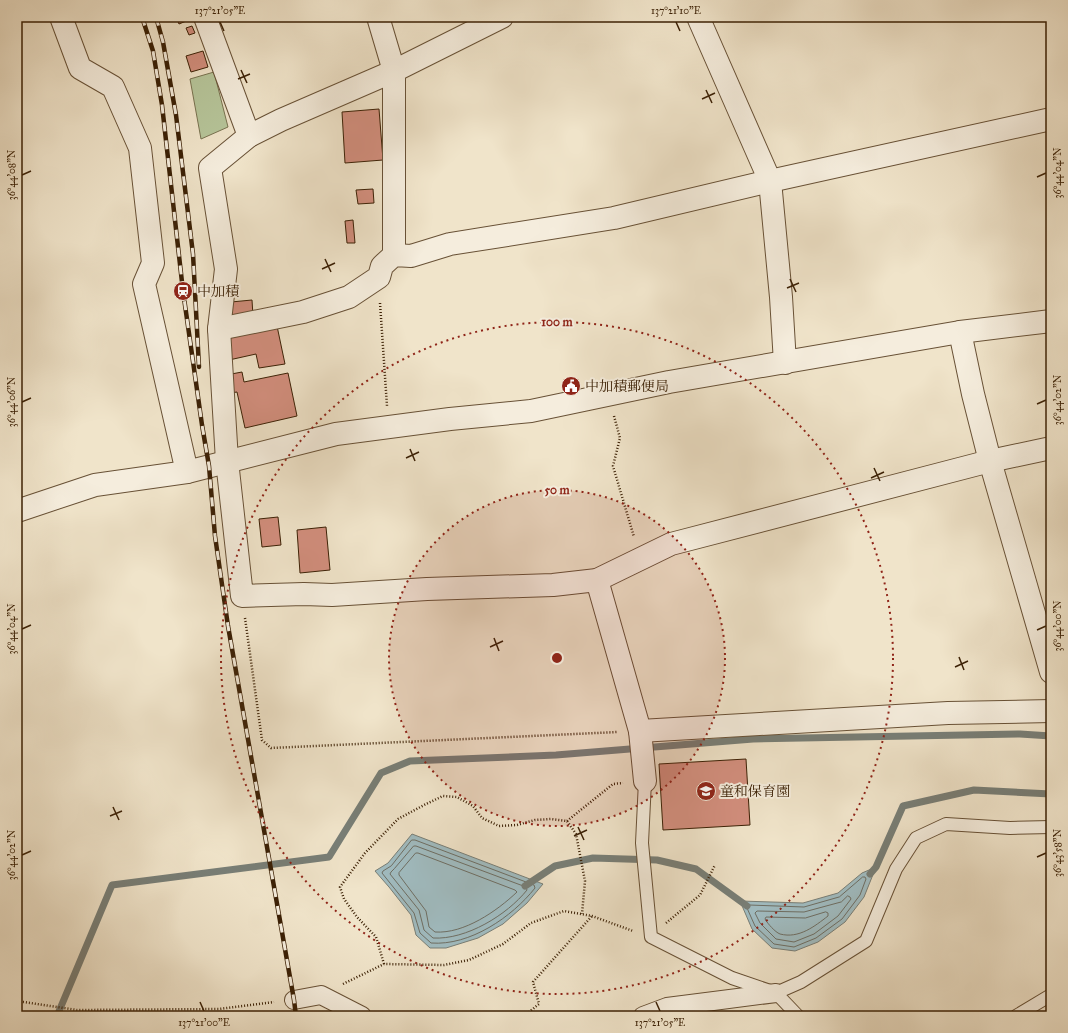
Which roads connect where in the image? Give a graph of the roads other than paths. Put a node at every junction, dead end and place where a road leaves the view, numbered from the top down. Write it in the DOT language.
graph roads {
  1 [pos="61,17"];
  2 [pos="205,17"];
  3 [pos="378,17"];
  4 [pos="502,17"];
  5 [pos="698,17"];
  6 [pos="394,71"];
  7 [pos="1051,119"];
  8 [pos="249,136"];
  9 [pos="770,181"];
  10 [pos="394,256"];
  11 [pos="1051,321"];
  12 [pos="218,329"];
  13 [pos="960,332"];
  14 [pos="785,363"];
  15 [pos="1051,448"];
  16 [pos="227,461"];
  17 [pos="990,461"];
  18 [pos="186,472"];
  19 [pos="17,511"];
  20 [pos="597,580"];
  21 [pos="1051,672"];
  22 [pos="1051,711"];
  23 [pos="640,732"];
  24 [pos="645,781"];
  25 [pos="1051,827"];
  26 [pos="776,993"];
  27 [pos="1051,995"];
  28 [pos="294,1000"];
  29 [pos="362,1016"];
  30 [pos="643,1016"];
  31 [pos="798,1016"];
  32 [pos="1016,1016"];
  1 -- 18 [label="street"];
  2 -- 8 [label="street"];
  3 -- 6 [label="street"];
  4 -- 6 [label="street"];
  5 -- 9 [label="street"];
  6 -- 8 [label="street"];
  6 -- 10 [label="street"];
  7 -- 9 [label="street"];
  8 -- 12 [label="street"];
  9 -- 10 [label="street"];
  9 -- 14 [label="street"];
  10 -- 12 [label="street"];
  11 -- 13 [label="street"];
  12 -- 16 [label="street"];
  13 -- 14 [label="street"];
  13 -- 17 [label="street"];
  14 -- 16 [label="street"];
  15 -- 17 [label="street"];
  16 -- 18 [label="street"];
  16 -- 20 [label="street"];
  17 -- 20 [label="street"];
  17 -- 21 [label="street"];
  18 -- 19 [label="street"];
  20 -- 23 [label="street"];
  22 -- 23 [label="street"];
  23 -- 24 [label="street"];
  24 -- 26 [label="lane"];
  25 -- 26 [label="lane"];
  26 -- 30 [label="street"];
  26 -- 31 [label="lane"];
  27 -- 32 [label="lane"];
  28 -- 29 [label="street"];
}
